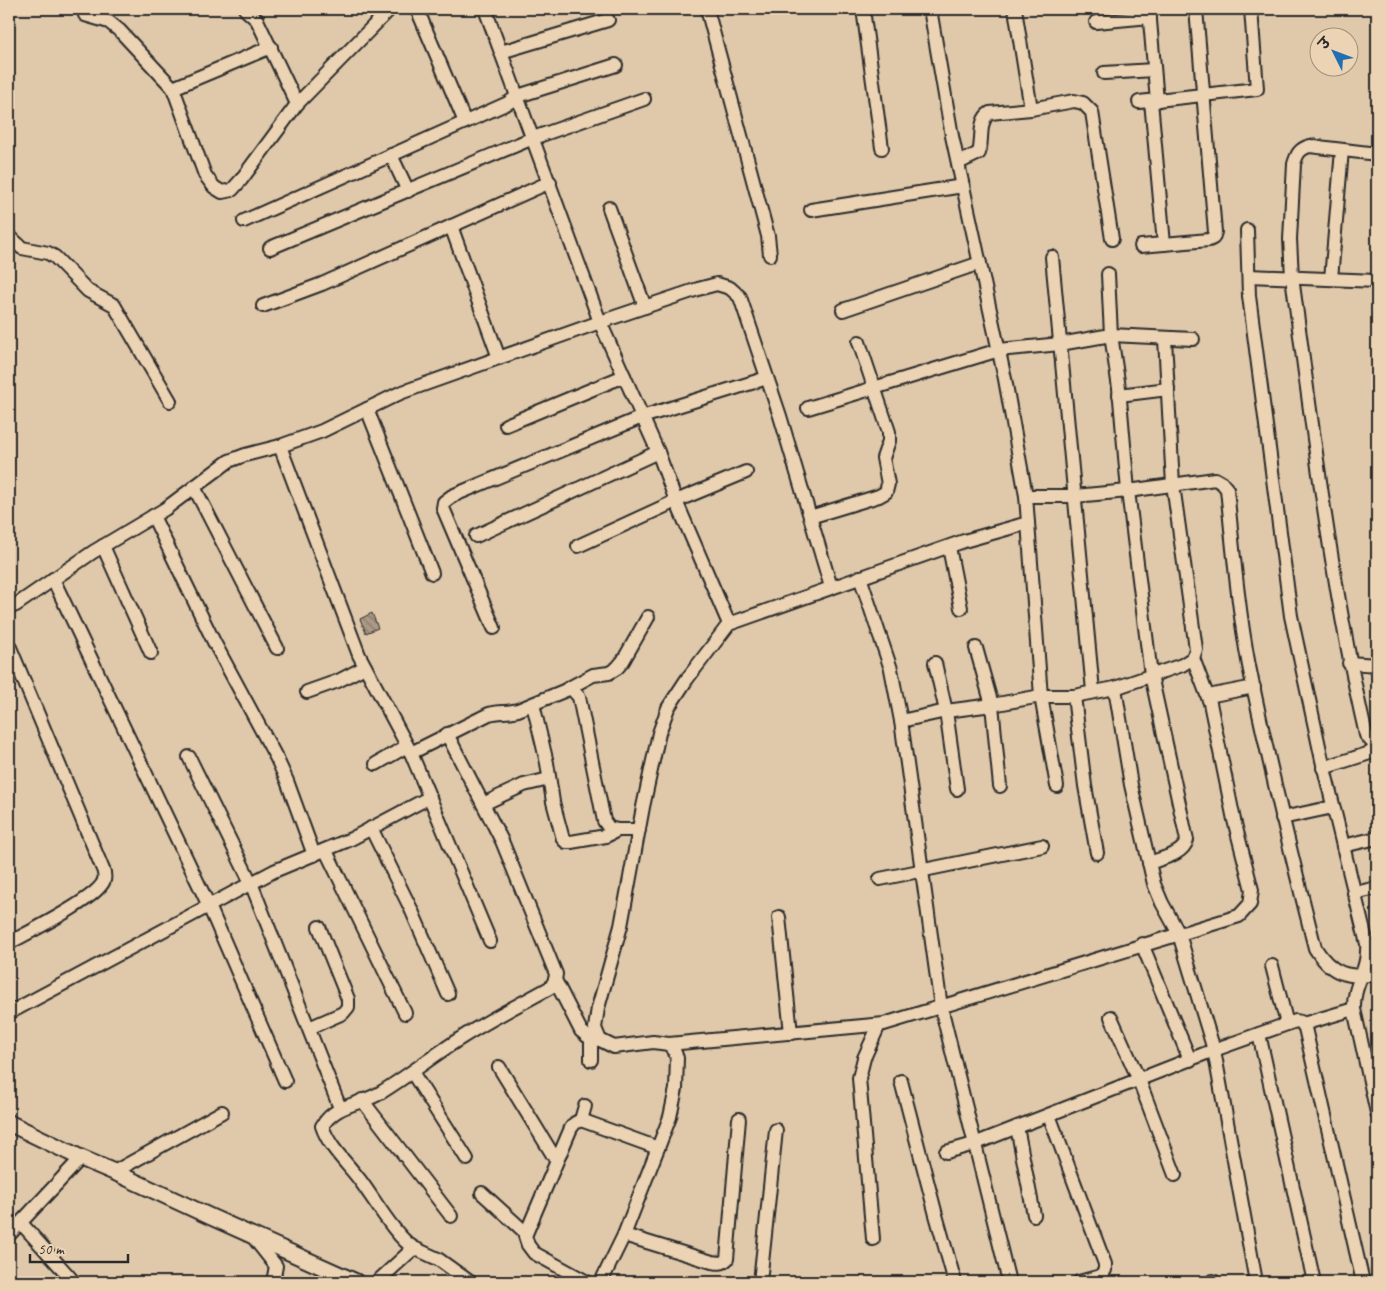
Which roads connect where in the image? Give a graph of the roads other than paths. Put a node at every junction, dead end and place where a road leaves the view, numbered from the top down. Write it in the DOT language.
graph roads {
  1 [pos="245,9"];
  2 [pos="390,9"];
  3 [pos="417,9"];
  4 [pos="485,9"];
  5 [pos="707,9"];
  6 [pos="863,9"];
  7 [pos="930,9"];
  8 [pos="1015,9"];
  9 [pos="1196,9"];
  10 [pos="1251,9"];
  11 [pos="1150,13"];
  12 [pos="85,15"];
  13 [pos="608,20"];
  14 [pos="1096,22"];
  15 [pos="271,47"];
  16 [pos="501,52"];
  17 [pos="616,64"];
  18 [pos="1154,70"];
  19 [pos="1104,73"];
  20 [pos="173,88"];
  21 [pos="518,96"];
  22 [pos="1204,96"];
  23 [pos="644,99"];
  24 [pos="1149,101"];
  25 [pos="297,104"];
  26 [pos="1030,109"];
  27 [pos="465,122"];
  28 [pos="533,138"];
  29 [pos="882,148"];
  30 [pos="1342,150"];
  31 [pos="1377,154"];
  32 [pos="391,155"];
  33 [pos="958,163"];
  34 [pos="550,182"];
  35 [pos="963,186"];
  36 [pos="408,190"];
  37 [pos="609,208"];
  38 [pos="811,210"];
  39 [pos="244,221"];
  40 [pos="451,226"];
  41 [pos="1247,230"];
  42 [pos="9,236"];
  43 [pos="1112,239"];
  44 [pos="1164,244"];
  45 [pos="1141,246"];
  46 [pos="270,248"];
  47 [pos="770,255"];
  48 [pos="1052,257"];
  49 [pos="980,263"];
  50 [pos="1108,274"];
  51 [pos="1248,276"];
  52 [pos="1292,277"];
  53 [pos="1331,279"];
  54 [pos="1377,281"];
  55 [pos="263,306"];
  56 [pos="644,307"];
  57 [pos="843,310"];
  58 [pos="600,322"];
  59 [pos="1111,335"];
  60 [pos="1165,339"];
  61 [pos="1193,339"];
  62 [pos="858,342"];
  63 [pos="1060,344"];
  64 [pos="999,350"];
  65 [pos="499,358"];
  66 [pos="624,376"];
  67 [pos="767,378"];
  68 [pos="875,388"];
  69 [pos="1168,389"];
  70 [pos="1119,395"];
  71 [pos="170,401"];
  72 [pos="808,408"];
  73 [pos="367,409"];
  74 [pos="642,418"];
  75 [pos="506,425"];
  76 [pos="280,446"];
  77 [pos="658,452"];
  78 [pos="746,472"];
  79 [pos="1173,485"];
  80 [pos="194,487"];
  81 [pos="1128,491"];
  82 [pos="1026,496"];
  83 [pos="1075,496"];
  84 [pos="676,501"];
  85 [pos="153,516"];
  86 [pos="810,517"];
  87 [pos="1028,523"];
  88 [pos="476,536"];
  89 [pos="103,546"];
  90 [pos="578,546"];
  91 [pos="949,546"];
  92 [pos="432,573"];
  93 [pos="860,577"];
  94 [pos="53,579"];
  95 [pos="831,587"];
  96 [pos="9,608"];
  97 [pos="961,608"];
  98 [pos="648,617"];
  99 [pos="729,624"];
  100 [pos="494,628"];
  101 [pos="9,645"];
  102 [pos="277,648"];
  103 [pos="976,648"];
  104 [pos="151,653"];
  105 [pos="1192,658"];
  106 [pos="935,663"];
  107 [pos="1349,663"];
  108 [pos="1377,665"];
  109 [pos="365,667"];
  110 [pos="1151,675"];
  111 [pos="1254,687"];
  112 [pos="1115,688"];
  113 [pos="567,689"];
  114 [pos="1094,691"];
  115 [pos="307,692"];
  116 [pos="1041,696"];
  117 [pos="1074,696"];
  118 [pos="1208,696"];
  119 [pos="533,704"];
  120 [pos="992,705"];
  121 [pos="946,711"];
  122 [pos="901,721"];
  123 [pos="447,734"];
  124 [pos="1377,744"];
  125 [pos="409,750"];
  126 [pos="189,757"];
  127 [pos="376,764"];
  128 [pos="1323,768"];
  129 [pos="549,778"];
  130 [pos="1000,786"];
  131 [pos="1057,786"];
  132 [pos="957,790"];
  133 [pos="430,797"];
  134 [pos="483,804"];
  135 [pos="1333,807"];
  136 [pos="1282,818"];
  137 [pos="371,828"];
  138 [pos="618,830"];
  139 [pos="639,830"];
  140 [pos="1377,838"];
  141 [pos="1042,846"];
  142 [pos="1343,846"];
  143 [pos="320,853"];
  144 [pos="1097,853"];
  145 [pos="1149,863"];
  146 [pos="923,870"];
  147 [pos="880,879"];
  148 [pos="251,884"];
  149 [pos="1377,888"];
  150 [pos="1354,894"];
  151 [pos="208,906"];
  152 [pos="779,917"];
  153 [pos="319,927"];
  154 [pos="1179,934"];
  155 [pos="490,941"];
  156 [pos="9,943"];
  157 [pos="1142,944"];
  158 [pos="1272,966"];
  159 [pos="1377,974"];
  160 [pos="1361,977"];
  161 [pos="555,980"];
  162 [pos="448,994"];
  163 [pos="941,1007"];
  164 [pos="1354,1008"];
  165 [pos="9,1013"];
  166 [pos="405,1013"];
  167 [pos="1112,1017"];
  168 [pos="1287,1024"];
  169 [pos="1303,1024"];
  170 [pos="879,1025"];
  171 [pos="309,1028"];
  172 [pos="791,1033"];
  173 [pos="1258,1034"];
  174 [pos="596,1039"];
  175 [pos="669,1044"];
  176 [pos="1214,1050"];
  177 [pos="591,1060"];
  178 [pos="1190,1060"];
  179 [pos="499,1067"];
  180 [pos="1373,1070"];
  181 [pos="412,1072"];
  182 [pos="1139,1080"];
  183 [pos="285,1081"];
  184 [pos="901,1081"];
  185 [pos="362,1100"];
  186 [pos="585,1106"];
  187 [pos="340,1108"];
  188 [pos="222,1112"];
  189 [pos="1377,1112"];
  190 [pos="1049,1115"];
  191 [pos="739,1119"];
  192 [pos="581,1120"];
  193 [pos="9,1123"];
  194 [pos="1017,1127"];
  195 [pos="776,1130"];
  196 [pos="974,1144"];
  197 [pos="658,1148"];
  198 [pos="946,1152"];
  199 [pos="81,1158"];
  200 [pos="467,1159"];
  201 [pos="556,1160"];
  202 [pos="114,1172"];
  203 [pos="1175,1175"];
  204 [pos="482,1194"];
  205 [pos="1034,1215"];
  206 [pos="451,1216"];
  207 [pos="20,1223"];
  208 [pos="526,1234"];
  209 [pos="9,1235"];
  210 [pos="624,1235"];
  211 [pos="253,1237"];
  212 [pos="874,1238"];
  213 [pos="414,1248"];
  214 [pos="74,1282"];
  215 [pos="273,1282"];
  216 [pos="356,1282"];
  217 [pos="377,1282"];
  218 [pos="470,1282"];
  219 [pos="587,1282"];
  220 [pos="601,1282"];
  221 [pos="760,1282"];
  222 [pos="955,1282"];
  223 [pos="1009,1282"];
  224 [pos="1079,1282"];
  225 [pos="1256,1282"];
  226 [pos="1314,1282"];
  227 [pos="1363,1282"];
  1 -- 15 [label="street"];
  2 -- 25 [label="street"];
  3 -- 27 [label="street"];
  4 -- 16 [label="street"];
  5 -- 47 [label="street"];
  6 -- 29 [label="street"];
  7 -- 33 [label="street"];
  8 -- 26 [label="street"];
  9 -- 22 [label="street"];
  10 -- 22 [label="street"];
  11 -- 14 [label="street"];
  11 -- 18 [label="street"];
  12 -- 20 [label="street"];
  13 -- 16 [label="street"];
  15 -- 20 [label="street"];
  15 -- 25 [label="street"];
  16 -- 21 [label="street"];
  17 -- 21 [label="street"];
  18 -- 19 [label="street"];
  18 -- 24 [label="street"];
  20 -- 25 [label="street"];
  21 -- 27 [label="street"];
  21 -- 28 [label="street"];
  22 -- 24 [label="street"];
  22 -- 44 [label="street"];
  23 -- 28 [label="street"];
  24 -- 44 [label="street"];
  26 -- 33 [label="street"];
  26 -- 43 [label="street"];
  27 -- 32 [label="street"];
  28 -- 34 [label="street"];
  28 -- 36 [label="street"];
  30 -- 31 [label="street"];
  30 -- 52 [label="street"];
  30 -- 53 [label="street"];
  32 -- 36 [label="street"];
  32 -- 39 [label="street"];
  33 -- 35 [label="street"];
  34 -- 40 [label="street"];
  34 -- 58 [label="street"];
  35 -- 38 [label="street"];
  35 -- 49 [label="street"];
  36 -- 46 [label="street"];
  37 -- 56 [label="street"];
  40 -- 55 [label="street"];
  40 -- 65 [label="street"];
  41 -- 51 [label="street"];
  42 -- 71 [label="street"];
  44 -- 45 [label="street"];
  48 -- 63 [label="street"];
  49 -- 57 [label="street"];
  49 -- 64 [label="street"];
  50 -- 59 [label="street"];
  51 -- 52 [label="street"];
  51 -- 128 [label="street"];
  52 -- 53 [label="street"];
  52 -- 107 [label="street"];
  53 -- 54 [label="street"];
  56 -- 58 [label="street"];
  56 -- 67 [label="street"];
  58 -- 65 [label="street"];
  58 -- 66 [label="street"];
  59 -- 60 [label="street"];
  59 -- 63 [label="street"];
  59 -- 70 [label="street"];
  60 -- 61 [label="street"];
  60 -- 69 [label="street"];
  62 -- 68 [label="street"];
  63 -- 64 [label="street"];
  63 -- 83 [label="street"];
  64 -- 68 [label="street"];
  64 -- 82 [label="street"];
  65 -- 73 [label="street"];
  66 -- 74 [label="street"];
  66 -- 75 [label="street"];
  67 -- 74 [label="street"];
  67 -- 86 [label="street"];
  68 -- 72 [label="street"];
  68 -- 86 [label="street"];
  69 -- 70 [label="street"];
  69 -- 79 [label="street"];
  70 -- 81 [label="street"];
  73 -- 76 [label="street"];
  73 -- 92 [label="street"];
  74 -- 77 [label="street"];
  74 -- 100 [label="street"];
  76 -- 80 [label="street"];
  76 -- 109 [label="street"];
  77 -- 84 [label="street"];
  77 -- 88 [label="street"];
  78 -- 84 [label="street"];
  79 -- 81 [label="street"];
  79 -- 105 [label="street"];
  79 -- 111 [label="street"];
  80 -- 85 [label="street"];
  80 -- 102 [label="street"];
  81 -- 83 [label="street"];
  81 -- 110 [label="street"];
  82 -- 83 [label="street"];
  82 -- 87 [label="street"];
  83 -- 114 [label="street"];
  84 -- 90 [label="street"];
  84 -- 99 [label="street"];
  85 -- 89 [label="street"];
  85 -- 143 [label="street"];
  86 -- 95 [label="street"];
  87 -- 91 [label="street"];
  87 -- 116 [label="street"];
  89 -- 94 [label="street"];
  89 -- 104 [label="street"];
  91 -- 93 [label="street"];
  91 -- 97 [label="street"];
  93 -- 95 [label="street"];
  93 -- 122 [label="street"];
  94 -- 96 [label="street"];
  94 -- 151 [label="street"];
  95 -- 99 [label="street"];
  98 -- 113 [label="street"];
  99 -- 139 [label="street"];
  101 -- 156 [label="street"];
  103 -- 120 [label="street"];
  105 -- 110 [label="street"];
  105 -- 118 [label="street"];
  106 -- 121 [label="street"];
  107 -- 108 [label="street"];
  107 -- 124 [label="street"];
  109 -- 115 [label="street"];
  109 -- 125 [label="street"];
  110 -- 112 [label="street"];
  110 -- 145 [label="street"];
  111 -- 118 [label="street"];
  111 -- 136 [label="street"];
  112 -- 114 [label="street"];
  112 -- 145 [label="street"];
  113 -- 119 [label="street"];
  113 -- 138 [label="street"];
  114 -- 117 [label="street"];
  116 -- 117 [label="street"];
  116 -- 120 [label="street"];
  116 -- 131 [label="street"];
  117 -- 144 [label="street"];
  118 -- 154 [label="street"];
  119 -- 123 [label="street"];
  119 -- 129 [label="street"];
  120 -- 121 [label="street"];
  120 -- 130 [label="street"];
  121 -- 122 [label="street"];
  121 -- 132 [label="street"];
  122 -- 146 [label="street"];
  123 -- 125 [label="street"];
  123 -- 134 [label="street"];
  124 -- 128 [label="street"];
  125 -- 127 [label="street"];
  125 -- 133 [label="street"];
  126 -- 148 [label="street"];
  128 -- 135 [label="street"];
  129 -- 134 [label="street"];
  129 -- 138 [label="street"];
  133 -- 137 [label="street"];
  133 -- 155 [label="street"];
  134 -- 161 [label="street"];
  135 -- 136 [label="street"];
  135 -- 142 [label="street"];
  136 -- 160 [label="street"];
  137 -- 143 [label="street"];
  137 -- 162 [label="street"];
  138 -- 139 [label="street"];
  139 -- 174 [label="street"];
  140 -- 142 [label="street"];
  141 -- 146 [label="street"];
  142 -- 150 [label="street"];
  143 -- 148 [label="street"];
  143 -- 166 [label="street"];
  145 -- 154 [label="street"];
  146 -- 147 [label="street"];
  146 -- 163 [label="street"];
  148 -- 151 [label="street"];
  148 -- 171 [label="street"];
  149 -- 150 [label="street"];
  150 -- 160 [label="street"];
  151 -- 165 [label="street"];
  151 -- 183 [label="street"];
  152 -- 172 [label="street"];
  153 -- 171 [label="street"];
  154 -- 157 [label="street"];
  154 -- 176 [label="street"];
  157 -- 163 [label="street"];
  157 -- 178 [label="street"];
  158 -- 168 [label="street"];
  159 -- 160 [label="street"];
  160 -- 164 [label="street"];
  161 -- 174 [label="street"];
  161 -- 181 [label="street"];
  163 -- 170 [label="street"];
  163 -- 196 [label="street"];
  164 -- 169 [label="street"];
  164 -- 180 [label="street"];
  167 -- 182 [label="street"];
  168 -- 169 [label="street"];
  168 -- 173 [label="street"];
  169 -- 227 [label="street"];
  170 -- 172 [label="street"];
  170 -- 212 [label="street"];
  171 -- 187 [label="street"];
  172 -- 175 [label="street"];
  173 -- 176 [label="street"];
  173 -- 226 [label="street"];
  174 -- 175 [label="street"];
  174 -- 177 [label="street"];
  175 -- 197 [label="street"];
  176 -- 178 [label="street"];
  176 -- 225 [label="street"];
  178 -- 182 [label="street"];
  179 -- 201 [label="street"];
  180 -- 189 [label="street"];
  181 -- 185 [label="street"];
  181 -- 200 [label="street"];
  182 -- 190 [label="street"];
  182 -- 203 [label="street"];
  184 -- 222 [label="street"];
  185 -- 187 [label="street"];
  185 -- 206 [label="street"];
  186 -- 192 [label="street"];
  187 -- 213 [label="street"];
  188 -- 202 [label="street"];
  190 -- 194 [label="street"];
  190 -- 224 [label="street"];
  191 -- 210 [label="street"];
  192 -- 197 [label="street"];
  192 -- 201 [label="street"];
  193 -- 199 [label="street"];
  194 -- 196 [label="street"];
  194 -- 205 [label="street"];
  195 -- 221 [label="street"];
  196 -- 198 [label="street"];
  196 -- 223 [label="street"];
  197 -- 210 [label="street"];
  199 -- 202 [label="street"];
  199 -- 207 [label="street"];
  201 -- 208 [label="street"];
  202 -- 211 [label="street"];
  204 -- 208 [label="street"];
  207 -- 209 [label="street"];
  207 -- 214 [label="street"];
  208 -- 219 [label="street"];
  210 -- 220 [label="street"];
  211 -- 215 [label="street"];
  211 -- 216 [label="street"];
  213 -- 217 [label="street"];
  213 -- 218 [label="street"];
}
